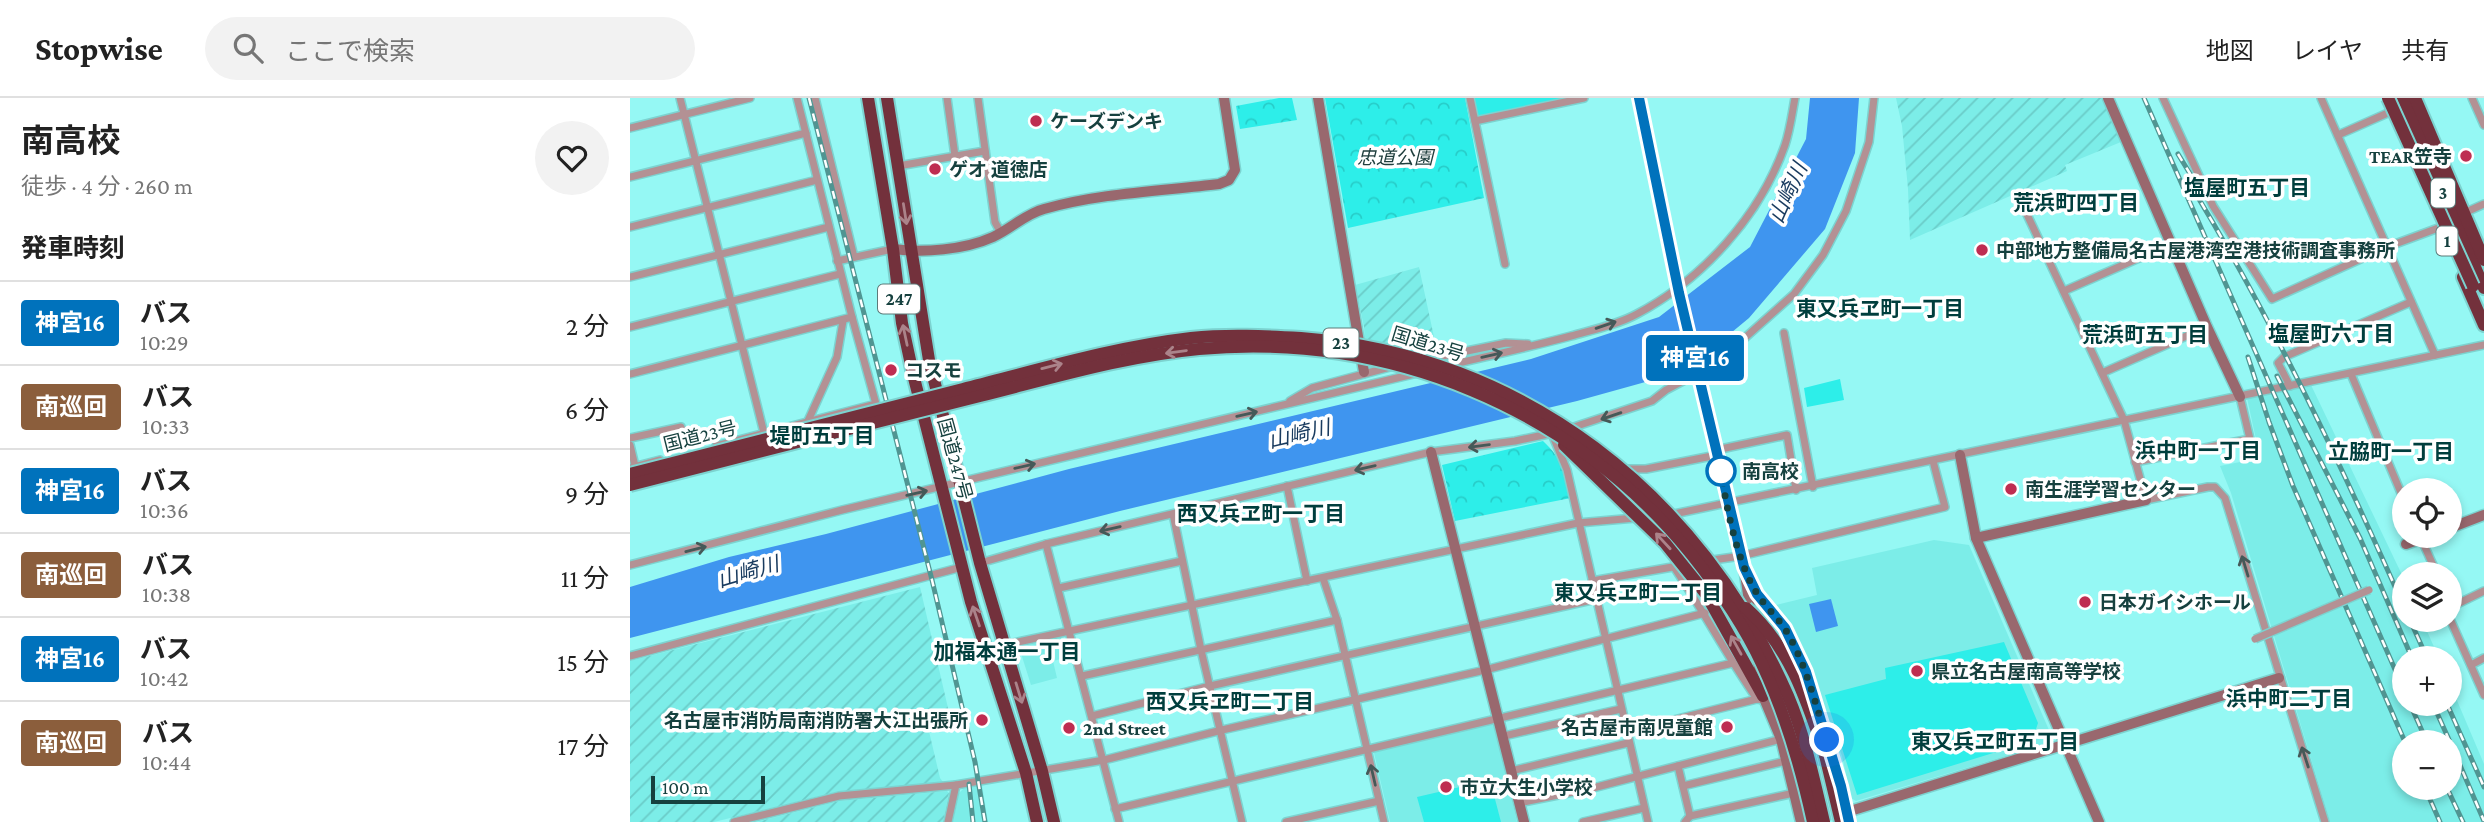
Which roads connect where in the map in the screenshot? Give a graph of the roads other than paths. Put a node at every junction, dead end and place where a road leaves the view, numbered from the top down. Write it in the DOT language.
graph roads {
  1 [pos="680,98"];
  2 [pos="750,98"];
  3 [pos="797,98"];
  4 [pos="815,98"];
  5 [pos="868,98"];
  6 [pos="887,98"];
  7 [pos="947,98"];
  8 [pos="978,98"];
  9 [pos="1224,98"];
  10 [pos="1318,98"];
  11 [pos="1470,98"];
  12 [pos="1584,98"];
  13 [pos="1639,98"];
  14 [pos="1795,98"];
  15 [pos="1874,98"];
  16 [pos="2108,98"];
  17 [pos="2163,98"];
  18 [pos="2321,98"];
  19 [pos="2386,98"];
  20 [pos="2396,98"];
  21 [pos="2472,98"];
  22 [pos="2414,99"];
  23 [pos="2390,112"];
  24 [pos="684,115"];
  25 [pos="1475,121"];
  26 [pos="2484,125"];
  27 [pos="630,128"];
  28 [pos="806,133"];
  29 [pos="2338,135"];
  30 [pos="985,150"];
  31 [pos="955,156"];
  32 [pos="695,161"];
  33 [pos="898,166"];
  34 [pos="630,177"];
  35 [pos="817,180"];
  36 [pos="2484,204"];
  37 [pos="2023,206"];
  38 [pos="707,208"];
  39 [pos="2463,213"];
  40 [pos="630,227"];
  41 [pos="828,227"];
  42 [pos="2441,227"];
  43 [pos="1001,233"];
  44 [pos="2171,244"];
  45 [pos="2387,247"];
  46 [pos="893,249"];
  47 [pos="911,252"];
  48 [pos="719,255"];
  49 [pos="2453,255"];
  50 [pos="854,257"];
  51 [pos="2484,260"];
  52 [pos="837,261"];
  53 [pos="1505,264"];
  54 [pos="841,274"];
  55 [pos="630,277"];
  56 [pos="2484,288"];
  57 [pos="1679,290"];
  58 [pos="2064,291"];
  59 [pos="731,302"];
  60 [pos="2411,302"];
  61 [pos="2484,312"];
  62 [pos="852,317"];
  63 [pos="843,321"];
  64 [pos="2484,325"];
  65 [pos="630,327"];
  66 [pos="2207,327"];
  67 [pos="1784,333"];
  68 [pos="1540,344"];
  69 [pos="2484,345"];
  70 [pos="742,346"];
  71 [pos="2435,355"];
  72 [pos="1698,370"];
  73 [pos="1364,372"];
  74 [pos="2102,373"];
  75 [pos="630,374"];
  76 [pos="2350,374"];
  77 [pos="2290,386"];
  78 [pos="2241,397"];
  79 [pos="1283,405"];
  80 [pos="2124,420"];
  81 [pos="807,423"];
  82 [pos="1551,431"];
  83 [pos="764,433"];
  84 [pos="630,438"];
  85 [pos="686,443"];
  86 [pos="630,445"];
  87 [pos="1431,452"];
  88 [pos="1717,453"];
  89 [pos="1960,455"];
  90 [pos="1933,461"];
  91 [pos="2135,462"];
  92 [pos="632,469"];
  93 [pos="1567,470"];
  94 [pos="2395,478"];
  95 [pos="630,485"];
  96 [pos="960,486"];
  97 [pos="1287,486"];
  98 [pos="1813,486"];
  99 [pos="1796,489"];
  100 [pos="944,492"];
  101 [pos="2146,500"];
  102 [pos="1728,505"];
  103 [pos="1173,514"];
  104 [pos="2484,515"];
  105 [pos="1578,523"];
  106 [pos="2462,523"];
  107 [pos="1976,538"];
  108 [pos="1046,544"];
  109 [pos="1455,548"];
  110 [pos="1741,556"];
  111 [pos="980,560"];
  112 [pos="1182,561"];
  113 [pos="961,564"];
  114 [pos="630,565"];
  115 [pos="1674,567"];
  116 [pos="1744,567"];
  117 [pos="1323,578"];
  118 [pos="1307,581"];
  119 [pos="1592,581"];
  120 [pos="1059,588"];
  121 [pos="2369,590"];
  122 [pos="2484,591"];
  123 [pos="1596,599"];
  124 [pos="1738,601"];
  125 [pos="2462,601"];
  126 [pos="1192,605"];
  127 [pos="1705,613"];
  128 [pos="1337,620"];
  129 [pos="1474,628"];
  130 [pos="1070,632"];
  131 [pos="2456,632"];
  132 [pos="1605,639"];
  133 [pos="2255,639"];
  134 [pos="1004,645"];
  135 [pos="1201,650"];
  136 [pos="630,656"];
  137 [pos="1346,657"];
  138 [pos="2484,658"];
  139 [pos="1733,663"];
  140 [pos="2471,665"];
  141 [pos="1485,670"];
  142 [pos="1082,676"];
  143 [pos="2279,678"];
  144 [pos="1210,686"];
  145 [pos="1616,691"];
  146 [pos="2484,695"];
  147 [pos="1761,698"];
  148 [pos="1356,700"];
  149 [pos="1621,709"];
  150 [pos="1092,716"];
  151 [pos="1499,718"];
  152 [pos="1222,730"];
  153 [pos="1626,732"];
  154 [pos="1504,736"];
  155 [pos="1781,739"];
  156 [pos="1628,743"];
  157 [pos="2066,746"];
  158 [pos="1367,749"];
  159 [pos="1104,760"];
  160 [pos="1786,761"];
  161 [pos="1678,766"];
  162 [pos="1042,771"];
  163 [pos="1511,771"];
  164 [pos="1026,773"];
  165 [pos="1637,777"];
  166 [pos="1232,781"];
  167 [pos="956,785"];
  168 [pos="1683,786"];
  169 [pos="1794,793"];
  170 [pos="1379,801"];
  171 [pos="1519,803"];
  172 [pos="1115,808"];
  173 [pos="1644,808"];
  174 [pos="1688,819"];
  175 [pos="1846,819"];
  176 [pos="734,822"];
  177 [pos="948,822"];
  178 [pos="1037,822"];
  179 [pos="1054,822"];
  180 [pos="1119,822"];
  181 [pos="1242,822"];
  182 [pos="1286,822"];
  183 [pos="1384,822"];
  184 [pos="1524,822"];
  185 [pos="1583,822"];
  186 [pos="1648,822"];
  187 [pos="1801,822"];
  188 [pos="1813,822"];
  189 [pos="1824,822"];
  190 [pos="2099,822"];
  191 [pos="2325,822"];
  1 -- 24 [label="street"];
  2 -- 24 [label="street"];
  3 -- 28 [label="street"];
  4 -- 50 [label="street"];
  5 -- 46 [label="highway, 国道247号 / 247"];
  6 -- 33 [label="highway, 国道247号 / 247"];
  7 -- 31 [label="street"];
  8 -- 30 [label="street"];
  9 -- 43 [label="street"];
  10 -- 73 [label="street"];
  11 -- 25 [label="street"];
  12 -- 25 [label="street"];
  13 -- 57 [label="street"];
  14 -- 57 [label="street"];
  15 -- 72 [label="street"];
  16 -- 44 [label="street"];
  17 -- 45 [label="street"];
  18 -- 29 [label="street"];
  19 -- 23 [label="highway, 1"];
  19 -- 61 [label="highway, 3, bridge"];
  20 -- 49 [label="highway"];
  21 -- 26 [label="street"];
  22 -- 39 [label="highway, 1"];
  22 -- 56 [label="highway, 3"];
  23 -- 29 [label="street"];
  23 -- 42 [label="highway, 1"];
  24 -- 27 [label="street"];
  24 -- 32 [label="street"];
  25 -- 53 [label="street"];
  28 -- 32 [label="street"];
  28 -- 35 [label="street"];
  29 -- 45 [label="street"];
  30 -- 31 [label="street"];
  30 -- 43 [label="street"];
  31 -- 33 [label="street"];
  32 -- 34 [label="street"];
  32 -- 38 [label="street"];
  33 -- 47 [label="highway, 国道247号 / 247, one-way"];
  35 -- 38 [label="street"];
  35 -- 41 [label="street"];
  36 -- 39 [label="street"];
  37 -- 58 [label="street"];
  38 -- 40 [label="street"];
  38 -- 48 [label="street"];
  39 -- 51 [label="highway, 1"];
  41 -- 48 [label="street"];
  41 -- 52 [label="street"];
  42 -- 45 [label="street"];
  42 -- 49 [label="highway, 1"];
  43 -- 47 [label="street"];
  44 -- 58 [label="street"];
  44 -- 66 [label="street"];
  45 -- 60 [label="street"];
  46 -- 47 [label="street"];
  46 -- 50 [label="street"];
  100 -- 46 [label="highway, 国道247号 / 247, one-way"];
  47 -- 96 [label="highway, 国道247号 / 247"];
  48 -- 55 [label="street"];
  48 -- 59 [label="street"];
  49 -- 64 [label="highway, 1"];
  50 -- 52 [label="street"];
  52 -- 54 [label="street"];
  54 -- 59 [label="street"];
  54 -- 62 [label="street"];
  68 -- 57 [label="street, one-way"];
  57 -- 72 [label="street"];
  58 -- 74 [label="street"];
  59 -- 65 [label="street"];
  59 -- 70 [label="street"];
  60 -- 71 [label="street"];
  60 -- 77 [label="street"];
  62 -- 63 [label="street"];
  62 -- 81 [label="street"];
  63 -- 70 [label="street"];
  63 -- 81 [label="street"];
  66 -- 74 [label="street"];
  66 -- 78 [label="street"];
  67 -- 98 [label="street"];
  68 -- 73 [label="street"];
  79 -- 68 [label="street, one-way"];
  69 -- 71 [label="street"];
  70 -- 75 [label="street"];
  70 -- 83 [label="street"];
  71 -- 76 [label="street"];
  72 -- 82 [label="street, one-way"];
  72 -- 88 [label="street"];
  73 -- 79 [label="street"];
  74 -- 80 [label="street"];
  76 -- 77 [label="street"];
  76 -- 94 [label="street"];
  77 -- 78 [label="street"];
  78 -- 80 [label="street"];
  78 -- 91 [label="street"];
  96 -- 79 [label="street, one-way"];
  80 -- 89 [label="street"];
  80 -- 91 [label="street"];
  81 -- 83 [label="street"];
  82 -- 87 [label="street, one-way"];
  82 -- 93 [label="street"];
  82 -- 95 [label="highway, 国道23号 / 23, one-way, bridge"];
  147 -- 82 [label="highway, one-way, bridge"];
  82 -- 188 [label="highway, 国道23号 / 23, bridge"];
  83 -- 92 [label="street"];
  84 -- 85 [label="street"];
  86 -- 92 [label="street"];
  87 -- 97 [label="street, one-way"];
  87 -- 109 [label="street"];
  88 -- 93 [label="street"];
  88 -- 99 [label="street"];
  88 -- 102 [label="street"];
  89 -- 90 [label="street"];
  89 -- 107 [label="street"];
  90 -- 98 [label="street"];
  90 -- 110 [label="street"];
  91 -- 101 [label="street"];
  92 -- 124 [label="highway, 国道23号 / 23, one-way, bridge"];
  93 -- 105 [label="street"];
  96 -- 100 [label="street"];
  96 -- 111 [label="highway, 国道247号 / 247"];
  97 -- 103 [label="street"];
  97 -- 118 [label="street"];
  98 -- 99 [label="street"];
  99 -- 102 [label="street"];
  100 -- 113 [label="highway, 国道247号 / 247"];
  114 -- 100 [label="street, one-way"];
  101 -- 107 [label="street"];
  143 -- 101 [label="street, one-way"];
  102 -- 105 [label="street"];
  102 -- 110 [label="street"];
  103 -- 108 [label="street, one-way"];
  103 -- 112 [label="street"];
  104 -- 106 [label="street"];
  105 -- 109 [label="street"];
  105 -- 119 [label="street"];
  107 -- 157 [label="street"];
  108 -- 111 [label="street"];
  108 -- 120 [label="street"];
  109 -- 117 [label="street"];
  109 -- 129 [label="street"];
  110 -- 115 [label="street"];
  110 -- 116 [label="street"];
  111 -- 134 [label="highway, 国道247号 / 247"];
  112 -- 120 [label="street"];
  112 -- 126 [label="street"];
  113 -- 136 [label="street"];
  164 -- 113 [label="highway, 国道247号 / 247, one-way"];
  115 -- 119 [label="street"];
  115 -- 127 [label="street"];
  116 -- 147 [label="street"];
  116 -- 175 [label="street"];
  117 -- 118 [label="street"];
  117 -- 128 [label="street"];
  118 -- 126 [label="street"];
  119 -- 123 [label="street"];
  120 -- 130 [label="street"];
  121 -- 133 [label="street, bridge"];
  122 -- 125 [label="street"];
  123 -- 129 [label="street"];
  123 -- 132 [label="street"];
  124 -- 175 [label="highway, bridge"];
  124 -- 189 [label="highway, 国道23号 / 23, bridge"];
  126 -- 130 [label="street"];
  126 -- 135 [label="street"];
  127 -- 132 [label="street"];
  127 -- 139 [label="street"];
  128 -- 135 [label="street"];
  128 -- 137 [label="street"];
  129 -- 137 [label="street"];
  129 -- 141 [label="street"];
  130 -- 134 [label="street"];
  130 -- 142 [label="street"];
  131 -- 140 [label="street"];
  132 -- 141 [label="street"];
  132 -- 145 [label="street"];
  134 -- 162 [label="highway, 国道247号 / 247, one-way"];
  135 -- 142 [label="street"];
  135 -- 144 [label="street"];
  137 -- 144 [label="street"];
  137 -- 148 [label="street"];
  138 -- 140 [label="street"];
  139 -- 145 [label="street"];
  139 -- 147 [label="street"];
  140 -- 146 [label="street"];
  141 -- 148 [label="street"];
  141 -- 151 [label="street"];
  142 -- 150 [label="street"];
  143 -- 157 [label="street"];
  191 -- 143 [label="street, one-way"];
  144 -- 150 [label="street"];
  144 -- 152 [label="street"];
  145 -- 149 [label="street"];
  145 -- 151 [label="street"];
  147 -- 153 [label="street"];
  147 -- 155 [label="street"];
  148 -- 152 [label="street"];
  148 -- 158 [label="street"];
  149 -- 153 [label="street"];
  149 -- 154 [label="street"];
  150 -- 159 [label="street"];
  151 -- 154 [label="street"];
  151 -- 158 [label="street"];
  152 -- 159 [label="street"];
  152 -- 166 [label="street"];
  153 -- 156 [label="street"];
  154 -- 163 [label="street"];
  155 -- 160 [label="street"];
  155 -- 161 [label="street"];
  156 -- 163 [label="street"];
  156 -- 165 [label="street"];
  157 -- 175 [label="street"];
  157 -- 190 [label="street"];
  158 -- 166 [label="street"];
  170 -- 158 [label="street, one-way"];
  159 -- 162 [label="street"];
  159 -- 172 [label="street"];
  160 -- 168 [label="street"];
  160 -- 169 [label="street"];
  161 -- 165 [label="street"];
  161 -- 168 [label="street"];
  162 -- 164 [label="street"];
  162 -- 179 [label="highway, 国道247号 / 247"];
  163 -- 171 [label="street"];
  164 -- 167 [label="street"];
  164 -- 178 [label="highway, 国道247号 / 247"];
  165 -- 171 [label="street"];
  165 -- 173 [label="street"];
  166 -- 172 [label="street"];
  166 -- 181 [label="street"];
  167 -- 176 [label="street"];
  167 -- 177 [label="street"];
  168 -- 174 [label="street"];
  169 -- 174 [label="street"];
  169 -- 187 [label="street"];
  170 -- 182 [label="street"];
  170 -- 183 [label="street"];
  171 -- 184 [label="street"];
  172 -- 180 [label="street"];
  173 -- 185 [label="street"];
  173 -- 186 [label="street"];
}
